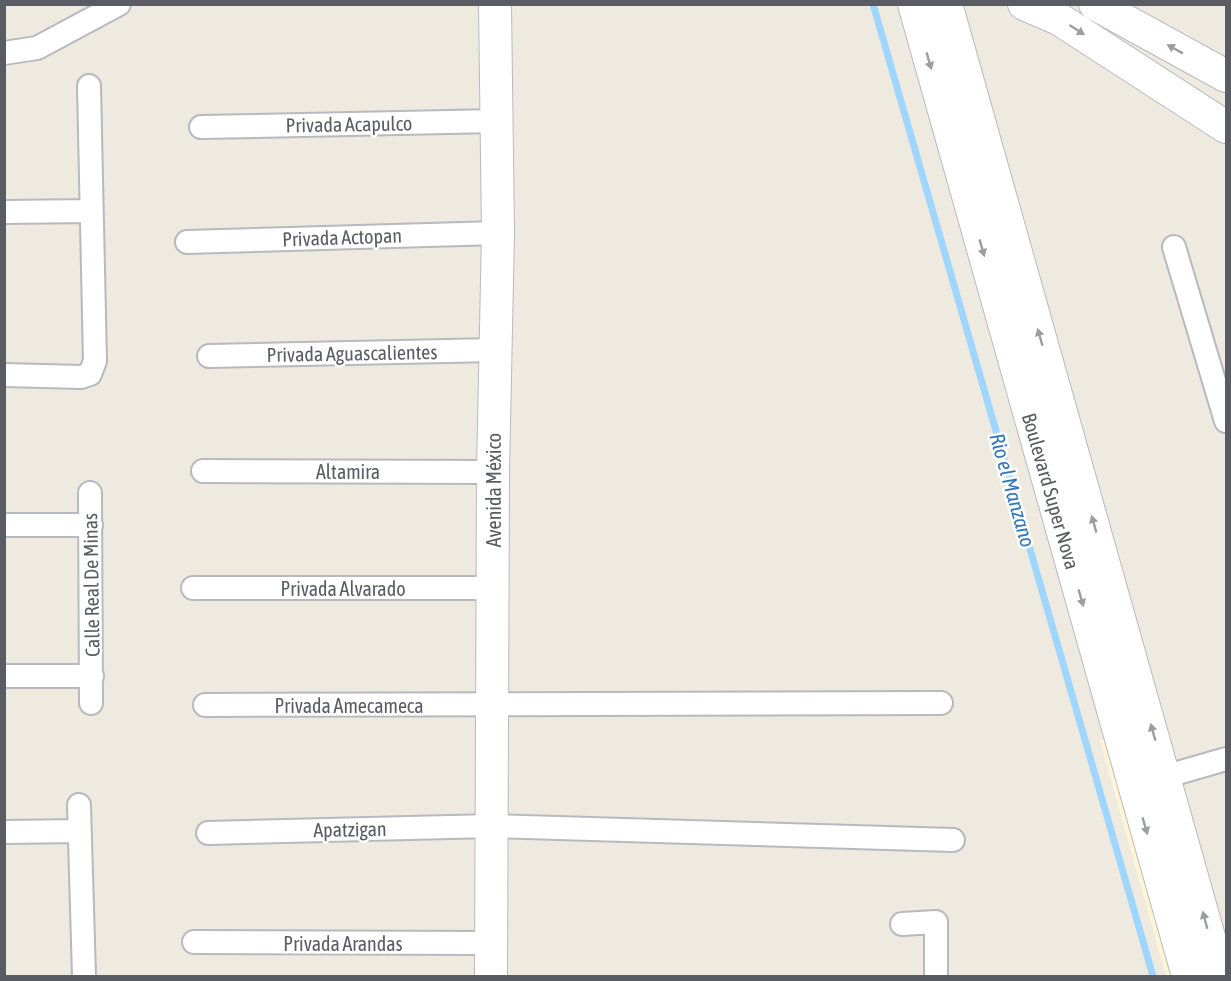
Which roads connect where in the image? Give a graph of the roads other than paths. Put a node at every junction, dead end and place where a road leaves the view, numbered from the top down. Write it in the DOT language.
graph roads {
  1 [pos="119,4"];
  2 [pos="495,4"];
  3 [pos="914,4"];
  4 [pos="946,4"];
  5 [pos="1024,4"];
  6 [pos="1095,4"];
  7 [pos="4,53"];
  8 [pos="1227,76"];
  9 [pos="89,86"];
  10 [pos="496,121"];
  11 [pos="201,127"];
  12 [pos="1227,127"];
  13 [pos="4,212"];
  14 [pos="90,212"];
  15 [pos="498,233"];
  16 [pos="187,242"];
  17 [pos="1174,247"];
  18 [pos="495,350"];
  19 [pos="210,356"];
  20 [pos="4,375"];
  21 [pos="1227,421"];
  22 [pos="203,471"];
  23 [pos="493,472"];
  24 [pos="90,494"];
  25 [pos="4,525"];
  26 [pos="91,525"];
  27 [pos="193,588"];
  28 [pos="493,588"];
  29 [pos="4,676"];
  30 [pos="92,676"];
  31 [pos="91,703"];
  32 [pos="493,704"];
  33 [pos="940,704"];
  34 [pos="205,705"];
  35 [pos="1227,759"];
  36 [pos="1166,777"];
  37 [pos="1134,786"];
  38 [pos="78,805"];
  39 [pos="492,826"];
  40 [pos="79,831"];
  41 [pos="4,832"];
  42 [pos="208,833"];
  43 [pos="953,840"];
  44 [pos="902,924"];
  45 [pos="194,942"];
  46 [pos="491,943"];
  47 [pos="84,976"];
  48 [pos="491,976"];
  49 [pos="936,976"];
  50 [pos="1188,976"];
  51 [pos="1220,976"];
  1 -- 7 [label="street"];
  2 -- 10 [label="street, Avenida México"];
  3 -- 37 [label="street, Boulevard Super Nova, one-way"];
  36 -- 4 [label="street, Boulevard Super Nova, one-way"];
  5 -- 12 [label="street, one-way"];
  8 -- 6 [label="street, one-way"];
  9 -- 14 [label="street"];
  10 -- 11 [label="street, Privada Acapulco"];
  10 -- 15 [label="street, Avenida México"];
  13 -- 14 [label="street"];
  14 -- 20 [label="street"];
  15 -- 16 [label="street, Privada Actopan"];
  15 -- 18 [label="street, Avenida México"];
  17 -- 21 [label="street"];
  18 -- 19 [label="street, Privada Aguascalientes"];
  18 -- 23 [label="street, Avenida México"];
  22 -- 23 [label="street, Altamira"];
  23 -- 28 [label="street, Avenida México"];
  24 -- 26 [label="street, Calle Real De Minas"];
  25 -- 26 [label="street"];
  26 -- 30 [label="street, Calle Real De Minas"];
  27 -- 28 [label="street, Privada Alvarado"];
  28 -- 32 [label="street, Avenida México"];
  29 -- 30 [label="street"];
  30 -- 31 [label="street, Calle Real De Minas"];
  32 -- 33 [label="street, Privada Amecameca"];
  32 -- 34 [label="street, Privada Amecameca"];
  32 -- 39 [label="street, Avenida México"];
  35 -- 36 [label="street"];
  36 -- 37 [label="street"];
  51 -- 36 [label="street, Boulevard Super Nova, one-way"];
  37 -- 50 [label="street, Boulevard Super Nova, one-way"];
  38 -- 40 [label="street"];
  39 -- 42 [label="street, Apatzigan"];
  39 -- 43 [label="street, Apatzigan"];
  39 -- 46 [label="street, Avenida México"];
  40 -- 41 [label="street"];
  40 -- 47 [label="street"];
  44 -- 49 [label="street"];
  45 -- 46 [label="street, Privada Arandas"];
  46 -- 48 [label="street, Avenida México"];
}
